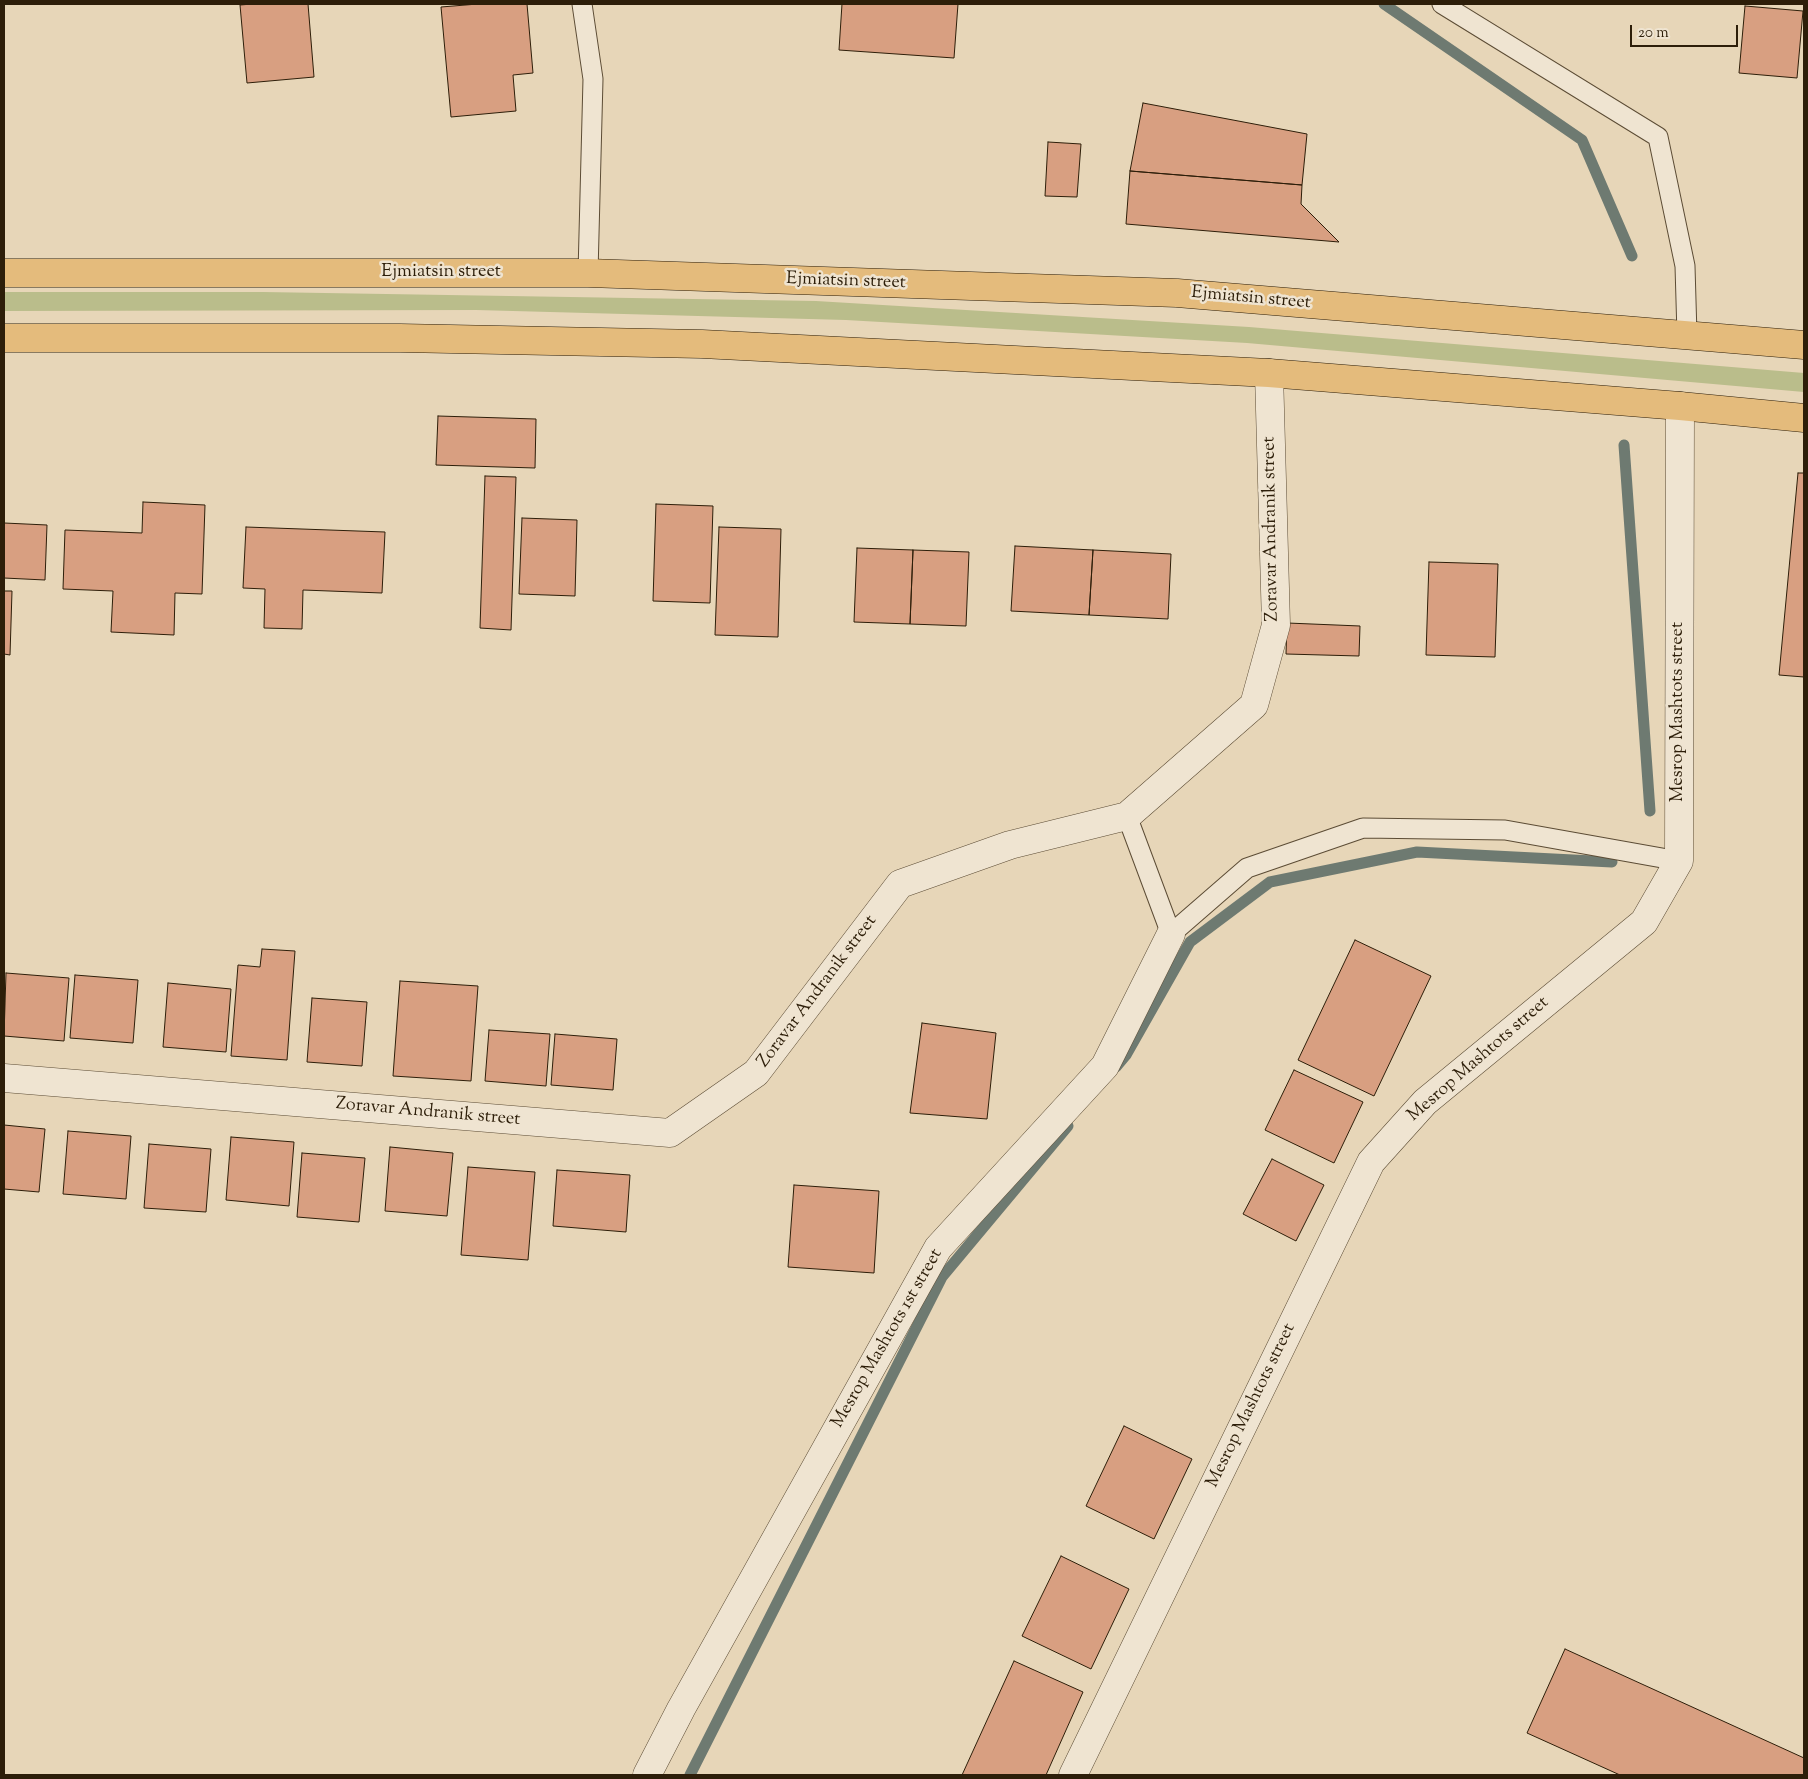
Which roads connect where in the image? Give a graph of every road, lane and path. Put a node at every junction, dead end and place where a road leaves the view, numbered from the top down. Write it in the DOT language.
graph roads {
  1 [pos="582,4"];
  2 [pos="1442,4"];
  3 [pos="4,273"];
  4 [pos="588,273"];
  5 [pos="1687,335"];
  6 [pos="4,338"];
  7 [pos="1804,345"];
  8 [pos="1269,374"];
  9 [pos="1680,406"];
  10 [pos="1804,418"];
  11 [pos="1127,816"];
  12 [pos="1679,861"];
  13 [pos="1170,934"];
  14 [pos="4,1078"];
  15 [pos="647,1775"];
  16 [pos="1073,1775"];
  1 -- 4 [label="lane"];
  2 -- 5 [label="lane"];
  3 -- 4 [label="highway, Ejmiatsin street"];
  4 -- 5 [label="highway, Ejmiatsin street"];
  5 -- 7 [label="highway, Ejmiatsin street"];
  6 -- 8 [label="highway"];
  8 -- 9 [label="highway"];
  8 -- 11 [label="street, Zoravar Andranik street"];
  9 -- 10 [label="highway"];
  9 -- 12 [label="street, Mesrop Mashtots street"];
  11 -- 13 [label="lane"];
  11 -- 14 [label="street, Zoravar Andranik street"];
  12 -- 13 [label="lane"];
  12 -- 16 [label="street, Mesrop Mashtots street"];
  13 -- 15 [label="street, Mesrop Mashtots 1st street"];
}
